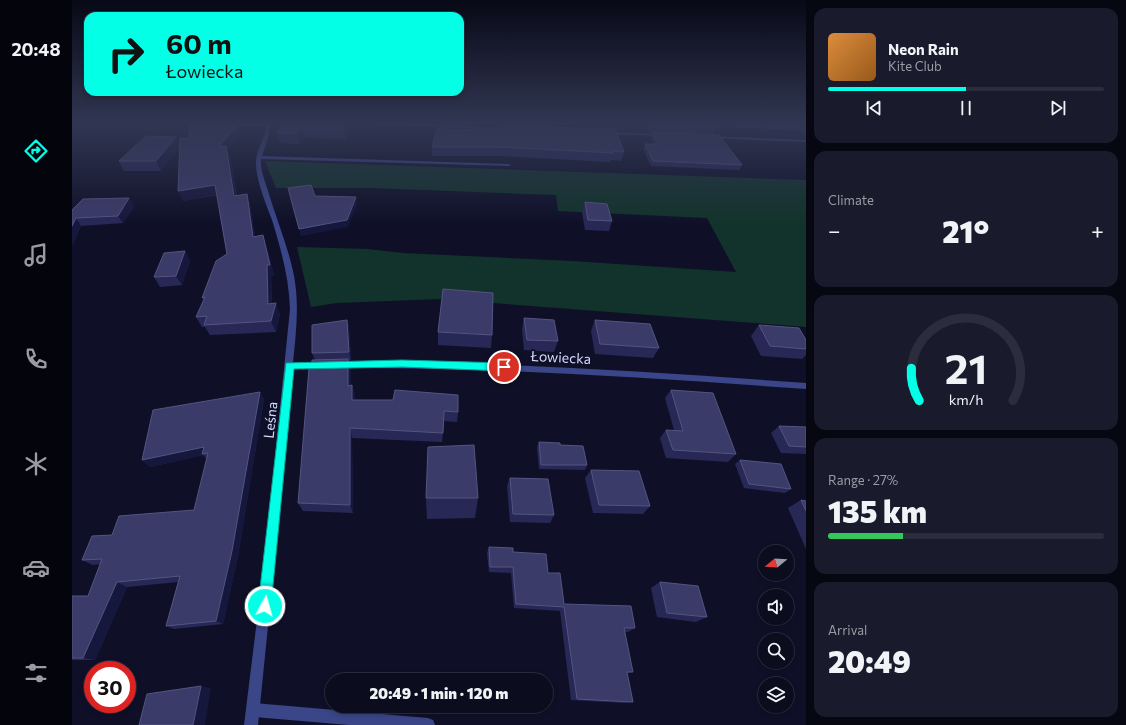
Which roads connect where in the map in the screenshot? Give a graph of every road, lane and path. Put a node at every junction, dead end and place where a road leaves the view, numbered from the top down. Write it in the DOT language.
graph roads {
  1 [pos="258,157"];
  2 [pos="509,165"];
  3 [pos="290,366"];
  4 [pos="806,386"];
  5 [pos="253,710"];
  6 [pos="251,725"];
  7 [pos="428,725"];
  1 -- 2 [label="street"];
  1 -- 3 [label="street, Leśna"];
  3 -- 4 [label="street, Łowiecka"];
  3 -- 5 [label="street, Leśna"];
  5 -- 6 [label="street, Leśna"];
  5 -- 7 [label="street"];
}
